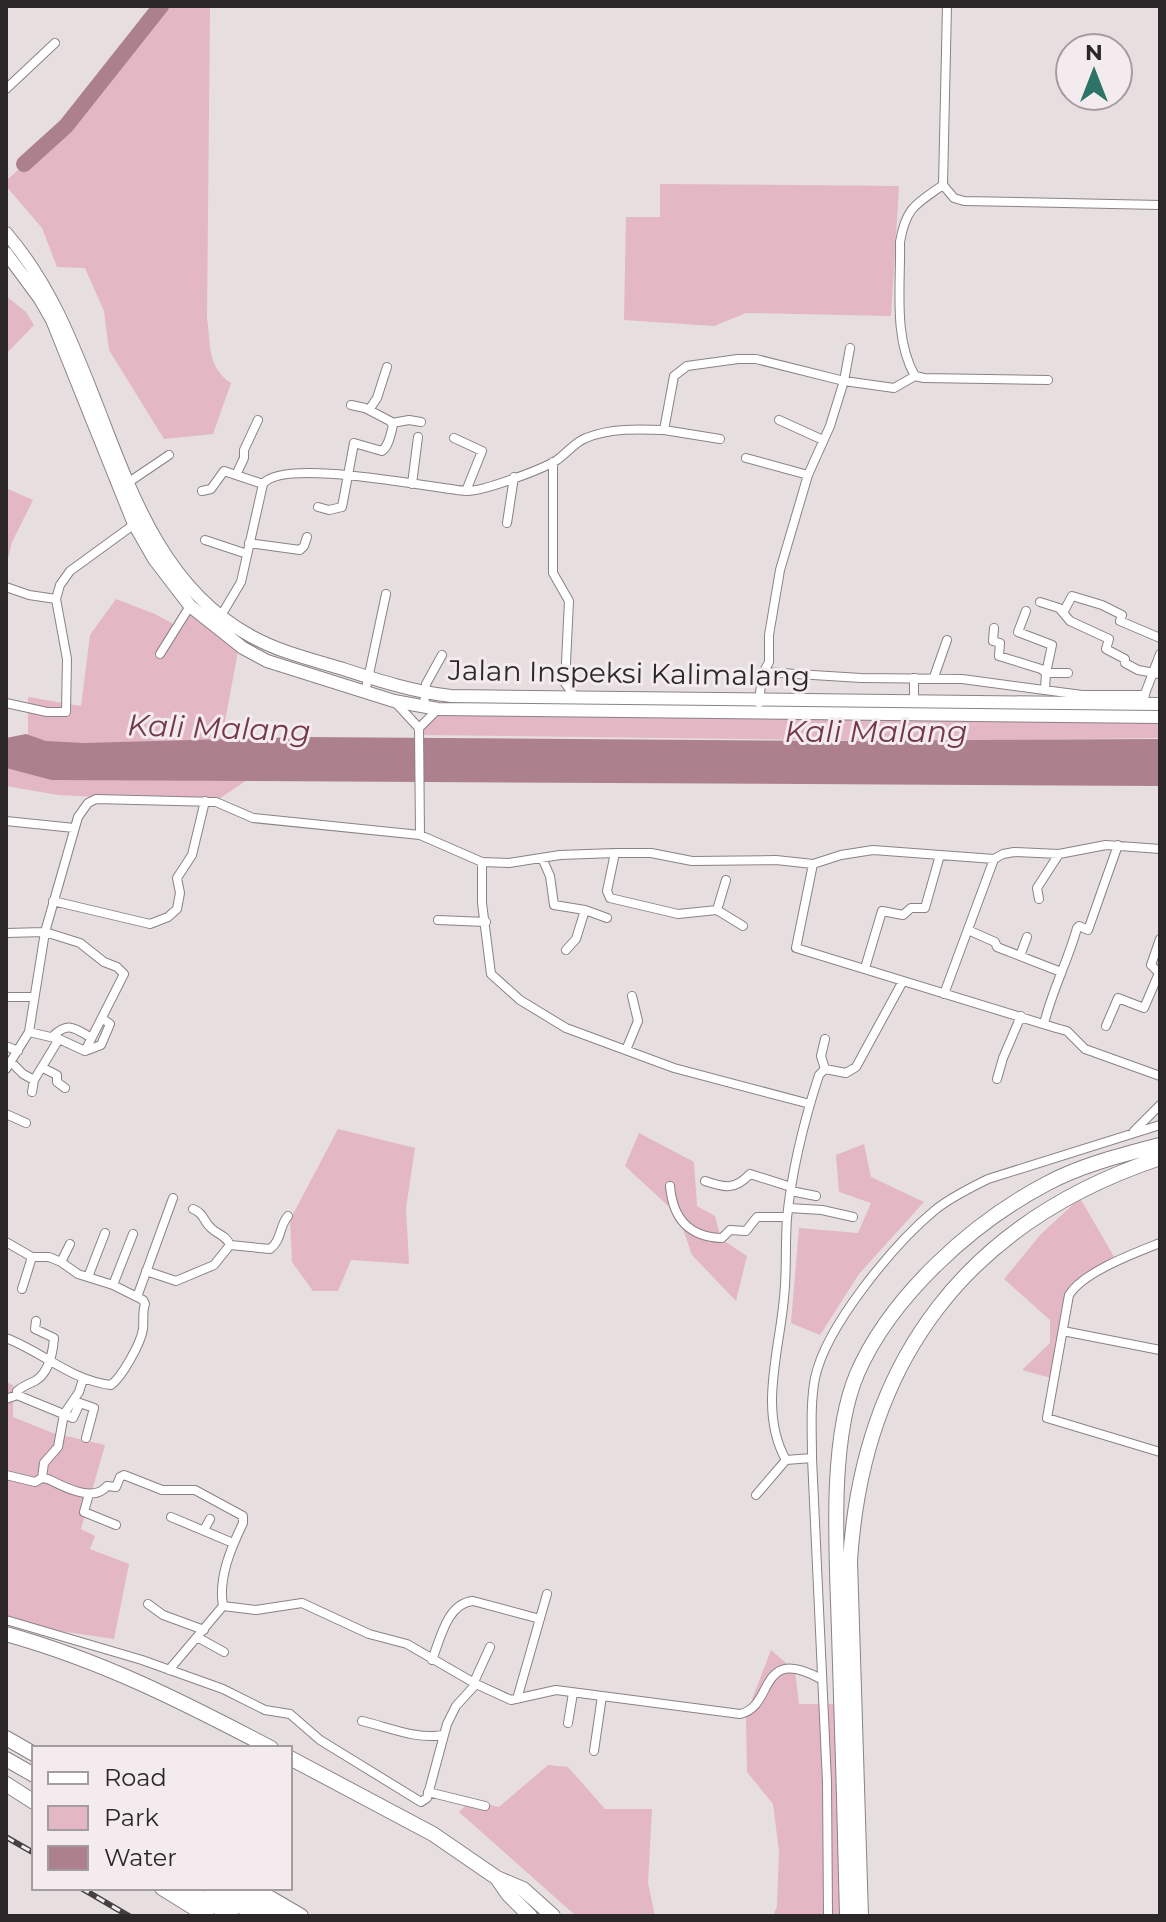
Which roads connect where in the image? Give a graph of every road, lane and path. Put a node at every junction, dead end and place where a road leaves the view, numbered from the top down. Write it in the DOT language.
graph roads {
  1 [pos="947,6"];
  2 [pos="55,43"];
  3 [pos="6,89"];
  4 [pos="943,185"];
  5 [pos="1160,205"];
  6 [pos="6,233"];
  7 [pos="6,253"];
  8 [pos="850,348"];
  9 [pos="387,367"];
  10 [pos="915,376"];
  11 [pos="1048,380"];
  12 [pos="844,381"];
  13 [pos="351,405"];
  14 [pos="369,410"];
  15 [pos="258,420"];
  16 [pos="779,420"];
  17 [pos="421,422"];
  18 [pos="392,423"];
  19 [pos="664,430"];
  20 [pos="418,437"];
  21 [pos="454,438"];
  22 [pos="720,439"];
  23 [pos="823,440"];
  24 [pos="169,455"];
  25 [pos="746,458"];
  26 [pos="553,462"];
  27 [pos="236,475"];
  28 [pos="347,475"];
  29 [pos="808,475"];
  30 [pos="514,477"];
  31 [pos="263,484"];
  32 [pos="412,484"];
  33 [pos="123,486"];
  34 [pos="202,491"];
  35 [pos="466,491"];
  36 [pos="318,507"];
  37 [pos="138,521"];
  38 [pos="507,523"];
  39 [pos="307,537"];
  40 [pos="205,540"];
  41 [pos="249,543"];
  42 [pos="247,554"];
  43 [pos="6,587"];
  44 [pos="386,594"];
  45 [pos="56,599"];
  46 [pos="1040,602"];
  47 [pos="190,606"];
  48 [pos="1026,611"];
  49 [pos="1064,611"];
  50 [pos="217,621"];
  51 [pos="994,628"];
  52 [pos="1160,638"];
  53 [pos="947,640"];
  54 [pos="292,653"];
  55 [pos="160,654"];
  56 [pos="1160,654"];
  57 [pos="442,655"];
  58 [pos="286,668"];
  59 [pos="765,672"];
  60 [pos="1046,673"];
  61 [pos="1068,673"];
  62 [pos="1156,674"];
  63 [pos="369,677"];
  64 [pos="934,677"];
  65 [pos="914,678"];
  66 [pos="1011,685"];
  67 [pos="1045,690"];
  68 [pos="365,693"];
  69 [pos="425,693"];
  70 [pos="575,698"];
  71 [pos="1143,700"];
  72 [pos="394,701"];
  73 [pos="914,701"];
  74 [pos="1010,702"];
  75 [pos="6,703"];
  76 [pos="598,704"];
  77 [pos="1160,704"];
  78 [pos="759,706"];
  79 [pos="424,707"];
  80 [pos="438,709"];
  81 [pos="1160,717"];
  82 [pos="419,732"];
  83 [pos="205,801"];
  84 [pos="6,821"];
  85 [pos="74,828"];
  86 [pos="420,835"];
  87 [pos="1118,845"];
  88 [pos="1160,849"];
  89 [pos="615,853"];
  90 [pos="1059,854"];
  91 [pos="940,855"];
  92 [pos="542,858"];
  93 [pos="994,859"];
  94 [pos="482,862"];
  95 [pos="813,864"];
  96 [pos="726,880"];
  97 [pos="1039,899"];
  98 [pos="53,901"];
  99 [pos="585,910"];
  100 [pos="717,910"];
  101 [pos="607,918"];
  102 [pos="438,920"];
  103 [pos="486,922"];
  104 [pos="743,926"];
  105 [pos="968,930"];
  106 [pos="45,932"];
  107 [pos="6,933"];
  108 [pos="1027,937"];
  109 [pos="1160,939"];
  110 [pos="566,950"];
  111 [pos="1020,956"];
  112 [pos="865,968"];
  113 [pos="1061,972"];
  114 [pos="1159,973"];
  115 [pos="903,981"];
  116 [pos="944,994"];
  117 [pos="632,996"];
  118 [pos="6,997"];
  119 [pos="32,997"];
  120 [pos="1021,1016"];
  121 [pos="103,1019"];
  122 [pos="1044,1024"];
  123 [pos="1106,1026"];
  124 [pos="29,1032"];
  125 [pos="90,1037"];
  126 [pos="55,1038"];
  127 [pos="825,1039"];
  128 [pos="6,1046"];
  129 [pos="626,1050"];
  130 [pos="18,1051"];
  131 [pos="85,1051"];
  132 [pos="8,1066"];
  133 [pos="43,1068"];
  134 [pos="825,1069"];
  135 [pos="1160,1076"];
  136 [pos="997,1079"];
  137 [pos="34,1080"];
  138 [pos="65,1088"];
  139 [pos="32,1092"];
  140 [pos="810,1104"];
  141 [pos="1158,1111"];
  142 [pos="6,1114"];
  143 [pos="26,1123"];
  144 [pos="1160,1125"];
  145 [pos="1131,1134"];
  146 [pos="1160,1145"];
  147 [pos="1160,1158"];
  148 [pos="705,1181"];
  149 [pos="670,1186"];
  150 [pos="791,1189"];
  151 [pos="816,1196"];
  152 [pos="173,1198"];
  153 [pos="193,1209"];
  154 [pos="788,1213"];
  155 [pos="288,1216"];
  156 [pos="853,1217"];
  157 [pos="105,1233"];
  158 [pos="133,1234"];
  159 [pos="1160,1243"];
  160 [pos="7,1244"];
  161 [pos="70,1244"];
  162 [pos="230,1245"];
  163 [pos="32,1257"];
  164 [pos="61,1262"];
  165 [pos="146,1271"];
  166 [pos="88,1277"];
  167 [pos="113,1285"];
  168 [pos="22,1289"];
  169 [pos="137,1297"];
  170 [pos="36,1321"];
  171 [pos="1063,1331"];
  172 [pos="6,1338"];
  173 [pos="1160,1350"];
  174 [pos="50,1361"];
  175 [pos="83,1379"];
  176 [pos="17,1395"];
  177 [pos="6,1399"];
  178 [pos="64,1414"];
  179 [pos="86,1438"];
  180 [pos="1160,1452"];
  181 [pos="812,1458"];
  182 [pos="786,1460"];
  183 [pos="6,1475"];
  184 [pos="42,1478"];
  185 [pos="89,1494"];
  186 [pos="756,1495"];
  187 [pos="171,1517"];
  188 [pos="210,1519"];
  189 [pos="116,1525"];
  190 [pos="204,1530"];
  191 [pos="233,1543"];
  192 [pos="547,1594"];
  193 [pos="148,1604"];
  194 [pos="223,1606"];
  195 [pos="540,1619"];
  196 [pos="6,1620"];
  197 [pos="6,1634"];
  198 [pos="201,1634"];
  199 [pos="490,1647"];
  200 [pos="224,1652"];
  201 [pos="432,1660"];
  202 [pos="169,1670"];
  203 [pos="821,1679"];
  204 [pos="475,1683"];
  205 [pos="573,1693"];
  206 [pos="602,1696"];
  207 [pos="517,1699"];
  208 [pos="362,1721"];
  209 [pos="568,1723"];
  210 [pos="443,1735"];
  211 [pos="6,1738"];
  212 [pos="6,1745"];
  213 [pos="267,1746"];
  214 [pos="594,1751"];
  215 [pos="32,1753"];
  216 [pos="6,1759"];
  217 [pos="292,1759"];
  218 [pos="32,1760"];
  219 [pos="6,1767"];
  220 [pos="32,1774"];
  221 [pos="32,1783"];
  222 [pos="6,1784"];
  223 [pos="428,1792"];
  224 [pos="32,1801"];
  225 [pos="485,1806"];
  226 [pos="497,1878"];
  227 [pos="165,1890"];
  228 [pos="188,1890"];
  229 [pos="214,1890"];
  230 [pos="233,1890"];
  231 [pos="256,1890"];
  232 [pos="266,1890"];
  233 [pos="207,1916"];
  234 [pos="232,1916"];
  235 [pos="257,1916"];
  236 [pos="278,1916"];
  237 [pos="301,1916"];
  238 [pos="311,1916"];
  239 [pos="530,1916"];
  240 [pos="553,1916"];
  241 [pos="828,1916"];
  242 [pos="847,1916"];
  243 [pos="861,1916"];
  1 -- 4 [label="street"];
  2 -- 3 [label="street"];
  4 -- 5 [label="street"];
  4 -- 10 [label="street"];
  6 -- 33 [label="main road, Jalan Inspeksi Kalimalang"];
  7 -- 33 [label="main road, Jalan Inspeksi Kalimalang"];
  8 -- 12 [label="street"];
  9 -- 14 [label="street"];
  10 -- 11 [label="street"];
  10 -- 12 [label="street"];
  12 -- 19 [label="street"];
  12 -- 23 [label="street"];
  13 -- 14 [label="street"];
  14 -- 18 [label="street"];
  15 -- 27 [label="street"];
  16 -- 23 [label="street"];
  17 -- 18 [label="street"];
  18 -- 28 [label="street"];
  19 -- 22 [label="street"];
  19 -- 26 [label="street"];
  20 -- 32 [label="street"];
  21 -- 35 [label="street"];
  23 -- 29 [label="street"];
  24 -- 33 [label="street"];
  25 -- 29 [label="street"];
  26 -- 30 [label="street"];
  26 -- 70 [label="street"];
  27 -- 31 [label="street"];
  27 -- 34 [label="street"];
  28 -- 31 [label="street"];
  28 -- 32 [label="street"];
  28 -- 36 [label="street"];
  29 -- 59 [label="street"];
  30 -- 35 [label="street"];
  30 -- 38 [label="street"];
  31 -- 41 [label="street"];
  32 -- 35 [label="street"];
  33 -- 37 [label="main road, Jalan Inspeksi Kalimalang"];
  37 -- 45 [label="street"];
  37 -- 47 [label="main road, Jalan Inspeksi Kalimalang"];
  37 -- 50 [label="main road, Jalan Inspeksi Kalimalang"];
  39 -- 41 [label="street"];
  40 -- 42 [label="street"];
  41 -- 42 [label="street"];
  42 -- 50 [label="street"];
  43 -- 45 [label="street"];
  44 -- 63 [label="street"];
  45 -- 75 [label="street"];
  46 -- 49 [label="street"];
  47 -- 50 [label="main road, Jalan Inspeksi Kalimalang"];
  47 -- 55 [label="street"];
  48 -- 60 [label="street"];
  49 -- 52 [label="street"];
  49 -- 62 [label="street"];
  50 -- 54 [label="main road, Jalan Inspeksi Kalimalang"];
  50 -- 58 [label="main road, Jalan Inspeksi Kalimalang"];
  51 -- 60 [label="street"];
  53 -- 64 [label="street"];
  54 -- 58 [label="main road"];
  54 -- 63 [label="main road, Jalan Inspeksi Kalimalang"];
  56 -- 62 [label="street"];
  57 -- 69 [label="street"];
  58 -- 68 [label="main road, Jalan Inspeksi Kalimalang"];
  59 -- 65 [label="street"];
  59 -- 78 [label="street"];
  60 -- 61 [label="street"];
  60 -- 67 [label="street"];
  62 -- 71 [label="street"];
  63 -- 68 [label="street"];
  63 -- 69 [label="main road, Jalan Inspeksi Kalimalang"];
  64 -- 65 [label="street"];
  64 -- 66 [label="street"];
  65 -- 73 [label="street"];
  66 -- 67 [label="street"];
  66 -- 74 [label="street"];
  67 -- 71 [label="street"];
  68 -- 72 [label="main road, Jalan Inspeksi Kalimalang"];
  69 -- 70 [label="main road, Jalan Inspeksi Kalimalang"];
  69 -- 79 [label="street"];
  70 -- 76 [label="main road, Jalan Inspeksi Kalimalang"];
  71 -- 74 [label="main road, Jalan Inspeksi Kalimalang"];
  71 -- 77 [label="main road, Jalan Inspeksi Kalimalang"];
  72 -- 79 [label="main road, Jalan Inspeksi Kalimalang"];
  72 -- 82 [label="street"];
  73 -- 74 [label="main road, Jalan Inspeksi Kalimalang"];
  73 -- 78 [label="main road, Jalan Inspeksi Kalimalang"];
  76 -- 78 [label="main road, Jalan Inspeksi Kalimalang"];
  76 -- 80 [label="main road, Jalan Inspeksi Kalimalang"];
  78 -- 81 [label="main road, Jalan Inspeksi Kalimalang"];
  79 -- 80 [label="main road, Jalan Inspeksi Kalimalang"];
  80 -- 82 [label="street"];
  82 -- 86 [label="street"];
  83 -- 85 [label="street"];
  83 -- 86 [label="street"];
  83 -- 98 [label="street"];
  84 -- 85 [label="street"];
  85 -- 98 [label="street"];
  86 -- 94 [label="street"];
  87 -- 88 [label="street"];
  87 -- 90 [label="street"];
  87 -- 113 [label="street"];
  89 -- 92 [label="street"];
  89 -- 95 [label="street"];
  89 -- 100 [label="street"];
  90 -- 93 [label="street"];
  90 -- 97 [label="street"];
  91 -- 93 [label="street"];
  91 -- 95 [label="street"];
  91 -- 112 [label="street"];
  92 -- 94 [label="street"];
  92 -- 99 [label="street"];
  93 -- 105 [label="street"];
  94 -- 103 [label="street"];
  95 -- 112 [label="street"];
  96 -- 100 [label="street"];
  98 -- 106 [label="street"];
  99 -- 101 [label="street"];
  99 -- 110 [label="street"];
  100 -- 104 [label="street"];
  102 -- 103 [label="street"];
  103 -- 129 [label="street"];
  105 -- 111 [label="street"];
  105 -- 116 [label="street"];
  106 -- 107 [label="street"];
  106 -- 119 [label="street"];
  106 -- 121 [label="street"];
  108 -- 111 [label="street"];
  109 -- 114 [label="street"];
  111 -- 113 [label="street"];
  112 -- 115 [label="street"];
  113 -- 122 [label="street"];
  114 -- 123 [label="street"];
  115 -- 116 [label="street"];
  115 -- 134 [label="street"];
  116 -- 120 [label="street"];
  117 -- 129 [label="street"];
  118 -- 119 [label="street"];
  119 -- 124 [label="street"];
  120 -- 122 [label="street"];
  120 -- 136 [label="street"];
  121 -- 125 [label="street"];
  121 -- 131 [label="street"];
  122 -- 135 [label="street"];
  124 -- 126 [label="street"];
  124 -- 130 [label="street"];
  125 -- 126 [label="street"];
  125 -- 131 [label="street"];
  126 -- 131 [label="street"];
  126 -- 133 [label="street"];
  127 -- 134 [label="street"];
  128 -- 130 [label="street"];
  129 -- 140 [label="street"];
  130 -- 132 [label="street"];
  132 -- 137 [label="street"];
  133 -- 137 [label="street"];
  133 -- 138 [label="street"];
  134 -- 140 [label="street"];
  137 -- 139 [label="street"];
  140 -- 150 [label="street"];
  141 -- 145 [label="street"];
  142 -- 143 [label="street"];
  144 -- 145 [label="street"];
  145 -- 181 [label="street"];
  146 -- 242 [label="highway"];
  147 -- 243 [label="highway"];
  148 -- 150 [label="street"];
  149 -- 154 [label="street"];
  150 -- 151 [label="street"];
  150 -- 154 [label="street"];
  152 -- 165 [label="street"];
  153 -- 162 [label="street"];
  154 -- 156 [label="street"];
  154 -- 182 [label="street"];
  155 -- 162 [label="street"];
  157 -- 166 [label="street"];
  158 -- 167 [label="street"];
  159 -- 171 [label="street"];
  160 -- 163 [label="street"];
  161 -- 164 [label="street"];
  162 -- 165 [label="street"];
  163 -- 164 [label="street"];
  163 -- 168 [label="street"];
  164 -- 166 [label="street"];
  165 -- 169 [label="street"];
  166 -- 167 [label="street"];
  167 -- 169 [label="street"];
  169 -- 175 [label="street"];
  170 -- 174 [label="street"];
  171 -- 173 [label="street"];
  171 -- 180 [label="street"];
  172 -- 174 [label="street"];
  174 -- 175 [label="street"];
  174 -- 176 [label="street"];
  175 -- 178 [label="street"];
  176 -- 177 [label="street"];
  176 -- 178 [label="street"];
  178 -- 179 [label="street"];
  178 -- 184 [label="street"];
  181 -- 182 [label="street"];
  181 -- 203 [label="street"];
  182 -- 186 [label="street"];
  183 -- 184 [label="street"];
  184 -- 185 [label="street"];
  185 -- 189 [label="street"];
  185 -- 191 [label="street"];
  187 -- 190 [label="street"];
  188 -- 190 [label="street"];
  190 -- 191 [label="street"];
  191 -- 194 [label="street"];
  192 -- 195 [label="street"];
  193 -- 198 [label="street"];
  194 -- 198 [label="street"];
  194 -- 201 [label="street"];
  195 -- 201 [label="street"];
  195 -- 207 [label="street"];
  196 -- 202 [label="street"];
  197 -- 213 [label="highway"];
  198 -- 200 [label="street"];
  198 -- 202 [label="street"];
  199 -- 204 [label="street"];
  201 -- 204 [label="street"];
  202 -- 223 [label="street"];
  203 -- 206 [label="street"];
  203 -- 241 [label="street"];
  204 -- 207 [label="street"];
  204 -- 210 [label="street"];
  205 -- 206 [label="street"];
  205 -- 207 [label="street"];
  205 -- 209 [label="street"];
  206 -- 214 [label="street"];
  208 -- 210 [label="street"];
  210 -- 223 [label="street"];
  211 -- 215 [label="highway"];
  212 -- 218 [label="highway"];
  216 -- 220 [label="highway"];
  217 -- 226 [label="highway"];
  219 -- 221 [label="highway"];
  222 -- 224 [label="highway"];
  223 -- 225 [label="street"];
  226 -- 239 [label="highway"];
  226 -- 240 [label="highway"];
  227 -- 233 [label="highway"];
  228 -- 234 [label="highway"];
  229 -- 235 [label="highway"];
  230 -- 236 [label="highway"];
  231 -- 237 [label="highway"];
  232 -- 238 [label="highway"];
}
